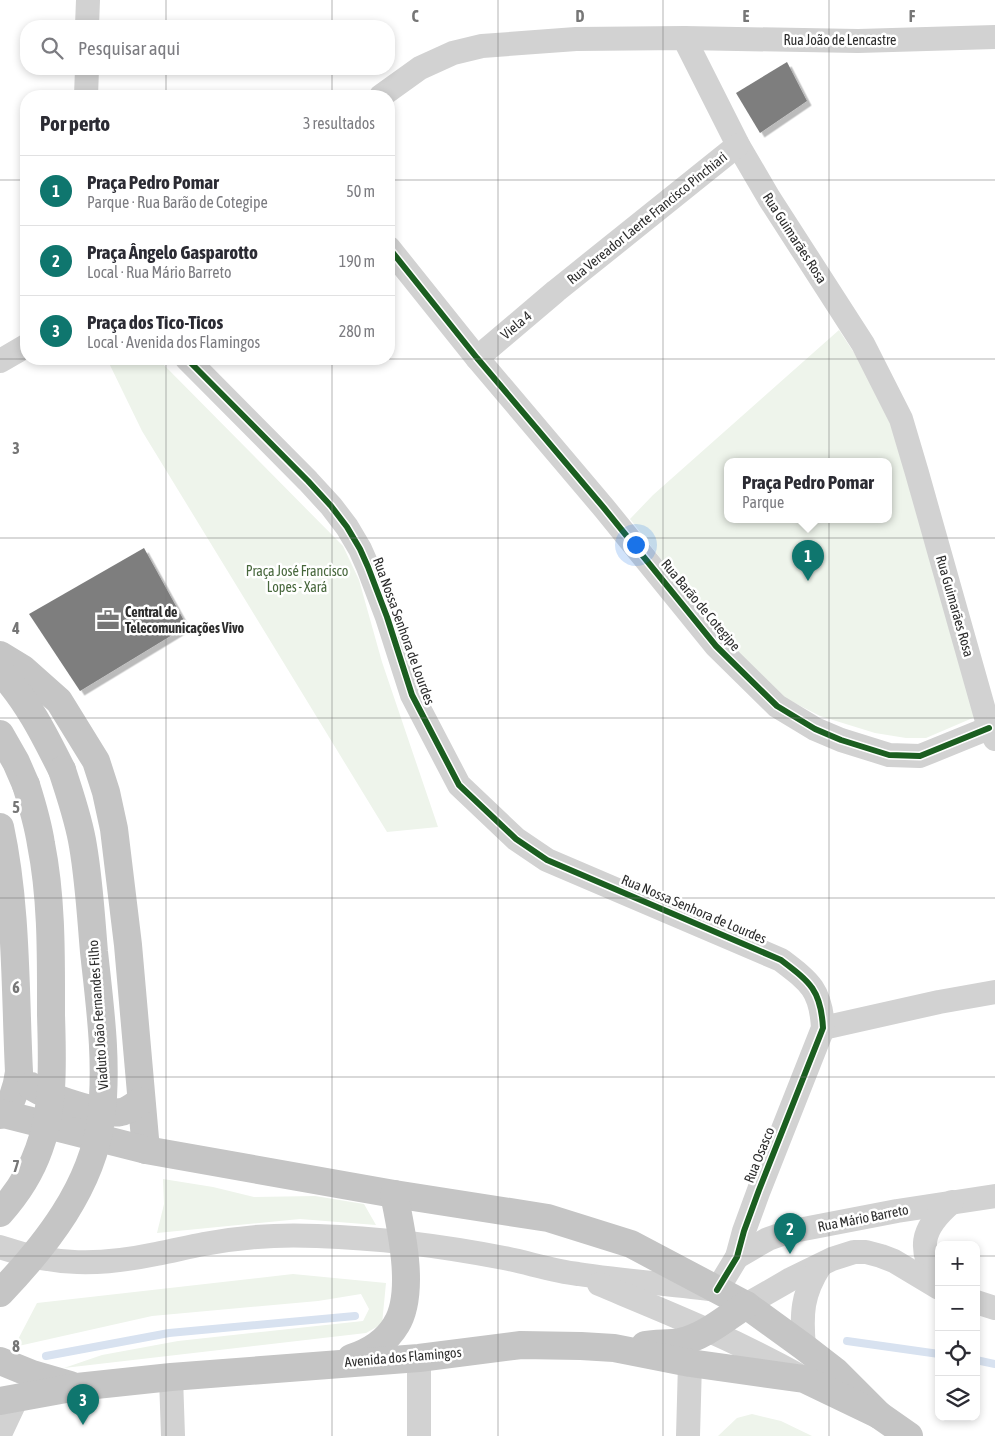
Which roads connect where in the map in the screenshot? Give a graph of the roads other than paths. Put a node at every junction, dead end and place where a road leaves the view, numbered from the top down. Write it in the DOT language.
graph roads {
  1 [pos="88,0"];
  2 [pos="87,20"];
  3 [pos="995,37"];
  4 [pos="684,38"];
  5 [pos="87,75"];
  6 [pos="86,90"];
  7 [pos="389,90"];
  8 [pos="738,145"];
  9 [pos="395,256"];
  10 [pos="556,291"];
  11 [pos="20,349"];
  12 [pos="477,358"];
  13 [pos="0,361"];
  14 [pos="193,365"];
  15 [pos="0,655"];
  16 [pos="0,671"];
  17 [pos="0,734"];
  18 [pos="992,734"];
  19 [pos="0,827"];
  20 [pos="995,992"];
  21 [pos="823,1028"];
  22 [pos="19,1072"];
  23 [pos="141,1100"];
  24 [pos="2,1113"];
  25 [pos="146,1150"];
  26 [pos="394,1194"];
  27 [pos="995,1196"];
  28 [pos="952,1202"];
  29 [pos="0,1213"];
  30 [pos="403,1241"];
  31 [pos="0,1247"];
  32 [pos="737,1257"];
  33 [pos="820,1266"];
  34 [pos="576,1274"];
  35 [pos="937,1286"];
  36 [pos="939,1286"];
  37 [pos="717,1290"];
  38 [pos="0,1293"];
  39 [pos="980,1303"];
  40 [pos="746,1305"];
  41 [pos="995,1308"];
  42 [pos="707,1330"];
  43 [pos="804,1347"];
  44 [pos="614,1348"];
  45 [pos="418,1358"];
  46 [pos="0,1361"];
  47 [pos="338,1363"];
  48 [pos="690,1363"];
  49 [pos="171,1377"];
  50 [pos="804,1379"];
  51 [pos="77,1387"];
  52 [pos="9,1399"];
  53 [pos="879,1415"];
  54 [pos="0,1434"];
  55 [pos="173,1436"];
  56 [pos="420,1436"];
  57 [pos="688,1436"];
  58 [pos="909,1436"];
  1 -- 2 [label="street"];
  3 -- 4 [label="street, Rua João de Lencastre"];
  4 -- 7 [label="street"];
  4 -- 8 [label="street, Rua Guimarães Rosa"];
  5 -- 6 [label="street"];
  8 -- 10 [label="street, Rua Vereador Laerte Francisco Pinchiari"];
  8 -- 18 [label="street, Rua Guimarães Rosa"];
  9 -- 12 [label="street, Rua Barão de Cotegipe"];
  10 -- 12 [label="street, Viela 4"];
  11 -- 13 [label="street"];
  12 -- 18 [label="street, Rua Barão de Cotegipe"];
  14 -- 21 [label="street, Rua Nossa Senhora de Lourdes"];
  15 -- 23 [label="main road"];
  16 -- 38 [label="main road, Viaduto João Fernandes Filho, bridge"];
  17 -- 29 [label="main road, bridge"];
  19 -- 22 [label="main road"];
  20 -- 21 [label="street"];
  21 -- 32 [label="street, Rua Osasco"];
  22 -- 23 [label="main road"];
  22 -- 24 [label="main road"];
  23 -- 25 [label="main road"];
  24 -- 25 [label="main road"];
  25 -- 26 [label="main road"];
  26 -- 30 [label="main road"];
  26 -- 37 [label="main road"];
  27 -- 28 [label="street, Rua Mário Barreto"];
  28 -- 32 [label="street, Rua Mário Barreto"];
  28 -- 36 [label="street"];
  30 -- 31 [label="street"];
  30 -- 34 [label="street"];
  30 -- 47 [label="main road"];
  32 -- 37 [label="street, Rua Osasco"];
  33 -- 35 [label="street"];
  33 -- 40 [label="street"];
  33 -- 43 [label="street"];
  34 -- 37 [label="street"];
  34 -- 42 [label="street"];
  37 -- 40 [label="main road"];
  39 -- 41 [label="street"];
  40 -- 42 [label="main road"];
  40 -- 43 [label="main road"];
  42 -- 44 [label="main road"];
  42 -- 50 [label="street"];
  43 -- 53 [label="main road"];
  44 -- 45 [label="main road, Avenida dos Flamingos"];
  44 -- 48 [label="main road, Avenida dos Flamingos"];
  45 -- 47 [label="main road, Avenida dos Flamingos"];
  45 -- 56 [label="street"];
  46 -- 51 [label="main road"];
  47 -- 49 [label="main road, Avenida dos Flamingos"];
  48 -- 50 [label="main road, Avenida dos Flamingos"];
  48 -- 57 [label="street"];
  49 -- 51 [label="main road, Avenida dos Flamingos"];
  49 -- 55 [label="street"];
  50 -- 53 [label="main road, Avenida dos Flamingos"];
  51 -- 52 [label="main road, Avenida dos Flamingos"];
  52 -- 54 [label="street"];
  53 -- 58 [label="main road"];
}
